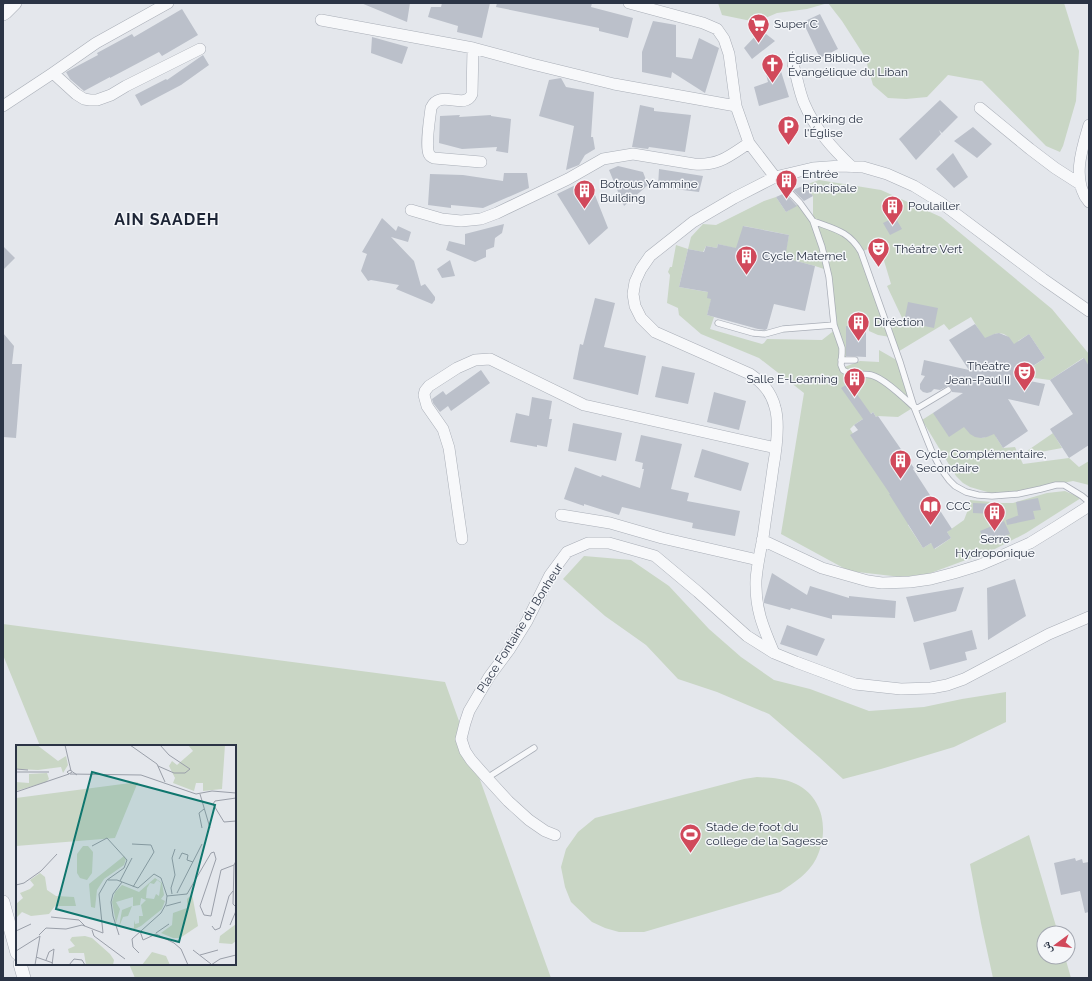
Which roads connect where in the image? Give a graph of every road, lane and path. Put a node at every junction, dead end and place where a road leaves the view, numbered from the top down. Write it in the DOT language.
graph roads {
  1 [pos="15,3"];
  2 [pos="168,3"];
  3 [pos="630,3"];
  4 [pos="3,14"];
  5 [pos="321,20"];
  6 [pos="473,48"];
  7 [pos="200,49"];
  8 [pos="793,64"];
  9 [pos="54,73"];
  10 [pos="3,106"];
  11 [pos="736,106"];
  12 [pos="980,108"];
  13 [pos="1089,125"];
  14 [pos="748,143"];
  15 [pos="480,162"];
  16 [pos="852,167"];
  17 [pos="775,177"];
  18 [pos="1080,184"];
  19 [pos="1089,202"];
  20 [pos="411,210"];
  21 [pos="813,221"];
  22 [pos="1089,311"];
  23 [pos="718,323"];
  24 [pos="834,325"];
  25 [pos="841,360"];
  26 [pos="855,360"];
  27 [pos="948,390"];
  28 [pos="914,407"];
  29 [pos="776,448"];
  30 [pos="1089,502"];
  31 [pos="1089,506"];
  32 [pos="561,515"];
  33 [pos="462,540"];
  34 [pos="762,540"];
  35 [pos="758,560"];
  36 [pos="1089,617"];
  37 [pos="774,653"];
  38 [pos="534,748"];
  39 [pos="487,778"];
  40 [pos="555,835"];
  41 [pos="3,902"];
  42 [pos="16,949"];
  43 [pos="20,965"];
  44 [pos="24,978"];
  1 -- 4 [label="street"];
  2 -- 9 [label="street"];
  3 -- 11 [label="street"];
  5 -- 6 [label="street"];
  6 -- 11 [label="street"];
  6 -- 15 [label="street"];
  7 -- 9 [label="street"];
  8 -- 16 [label="street"];
  9 -- 10 [label="street"];
  11 -- 14 [label="street"];
  12 -- 18 [label="street"];
  13 -- 18 [label="street"];
  14 -- 17 [label="street"];
  14 -- 20 [label="street"];
  16 -- 17 [label="street"];
  16 -- 22 [label="street"];
  17 -- 21 [label="lane"];
  17 -- 29 [label="street"];
  18 -- 19 [label="street"];
  21 -- 24 [label="lane"];
  21 -- 28 [label="lane"];
  23 -- 24 [label="lane"];
  24 -- 25 [label="lane"];
  25 -- 26 [label="lane"];
  25 -- 28 [label="lane"];
  27 -- 28 [label="lane"];
  28 -- 30 [label="lane"];
  29 -- 33 [label="street"];
  29 -- 34 [label="street"];
  31 -- 34 [label="street"];
  32 -- 35 [label="street"];
  34 -- 35 [label="street"];
  35 -- 37 [label="street"];
  36 -- 37 [label="street, Place Fontaine du Bonheur"];
  37 -- 39 [label="street, Place Fontaine du Bonheur"];
  38 -- 39 [label="lane"];
  39 -- 40 [label="street, Place Fontaine du Bonheur"];
  41 -- 42 [label="street"];
  43 -- 44 [label="street"];
}
